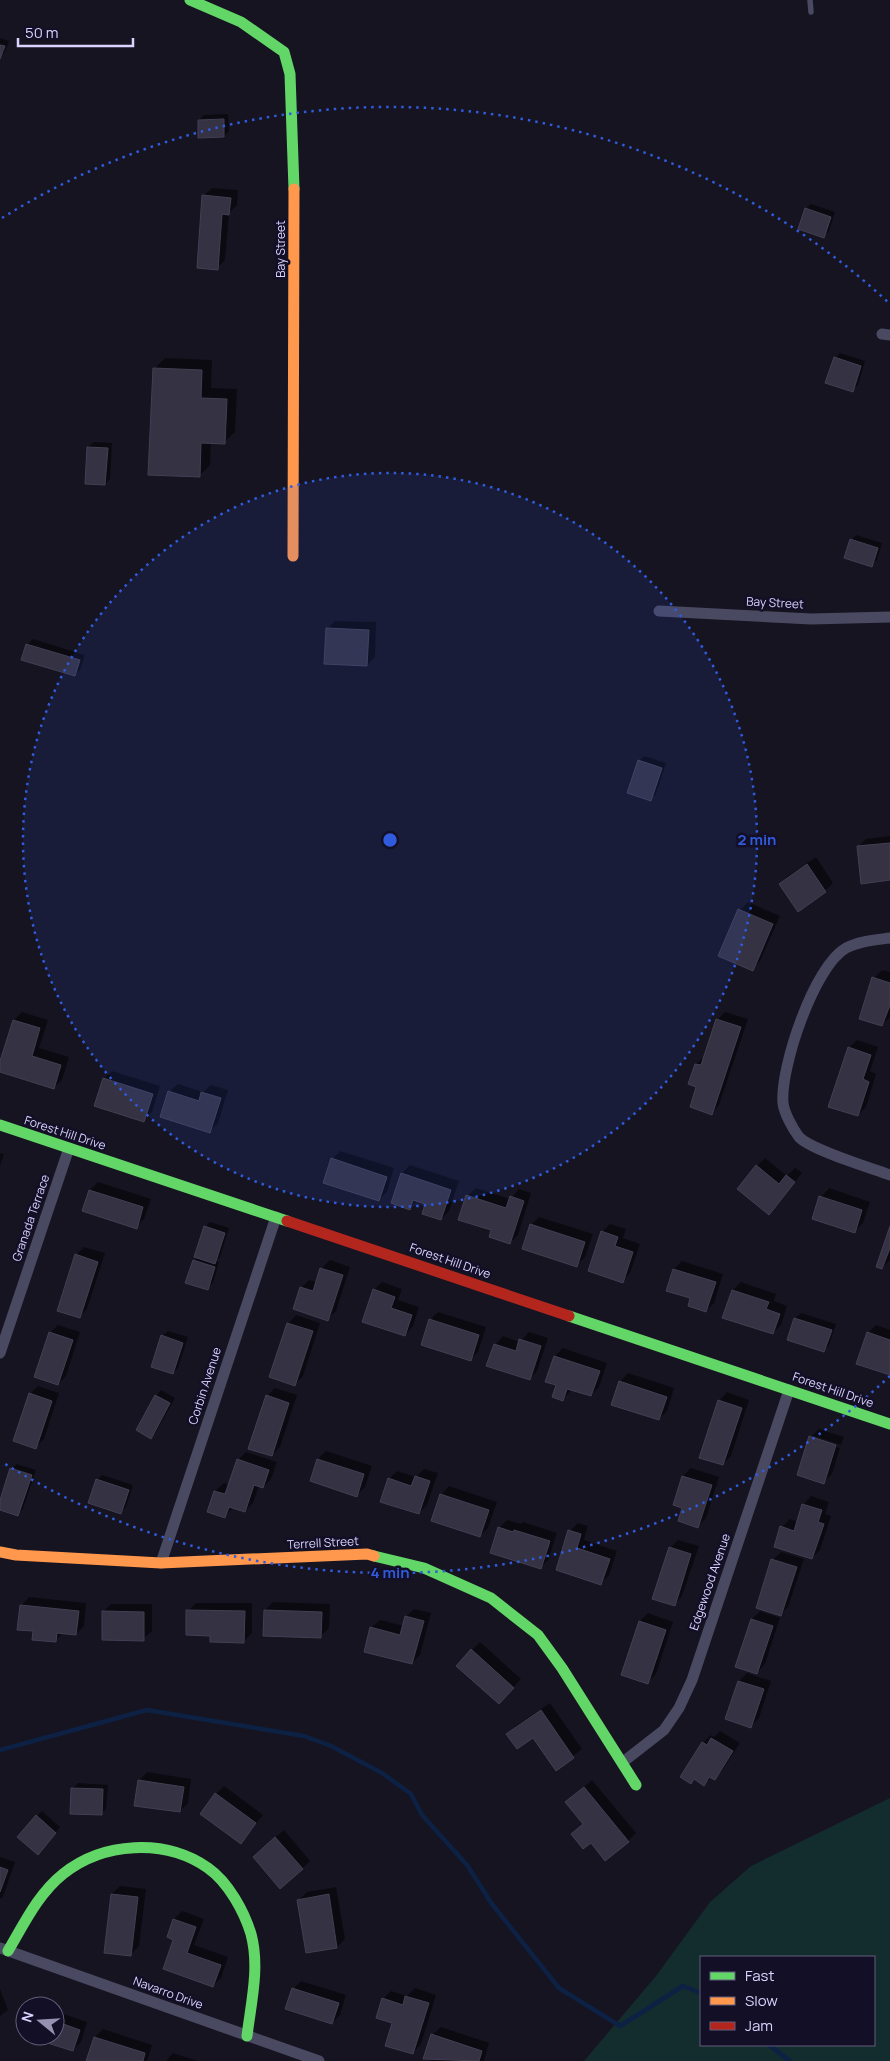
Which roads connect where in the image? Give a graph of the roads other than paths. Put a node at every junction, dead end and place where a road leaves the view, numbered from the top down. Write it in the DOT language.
graph roads {
  1 [pos="190,0"];
  2 [pos="810,0"];
  3 [pos="811,12"];
  4 [pos="293,556"];
  5 [pos="659,611"];
  6 [pos="890,618"];
  7 [pos="890,938"];
  8 [pos="0,1125"];
  9 [pos="69,1148"];
  10 [pos="890,1175"];
  11 [pos="276,1217"];
  12 [pos="0,1353"];
  13 [pos="789,1390"];
  14 [pos="890,1424"];
  15 [pos="0,1552"];
  16 [pos="161,1563"];
  17 [pos="623,1762"];
  18 [pos="636,1785"];
  19 [pos="4,1950"];
  20 [pos="247,2036"];
  21 [pos="319,2061"];
  1 -- 4 [label="street, Bay Street"];
  2 -- 3 [label="lane"];
  5 -- 6 [label="street, Bay Street"];
  7 -- 10 [label="street"];
  8 -- 9 [label="street, Forest Hill Drive"];
  9 -- 11 [label="street, Forest Hill Drive"];
  9 -- 12 [label="street, Granada Terrace"];
  11 -- 13 [label="street, Forest Hill Drive"];
  11 -- 16 [label="street, Corbin Avenue"];
  13 -- 14 [label="street, Forest Hill Drive"];
  13 -- 17 [label="street, Edgewood Avenue"];
  15 -- 16 [label="street, Terrell Street"];
  16 -- 17 [label="street, Terrell Street"];
  17 -- 18 [label="street, Terrell Street"];
  19 -- 20 [label="street, Navarro Drive"];
  19 -- 20 [label="street"];
  20 -- 21 [label="street, Navarro Drive"];
}
